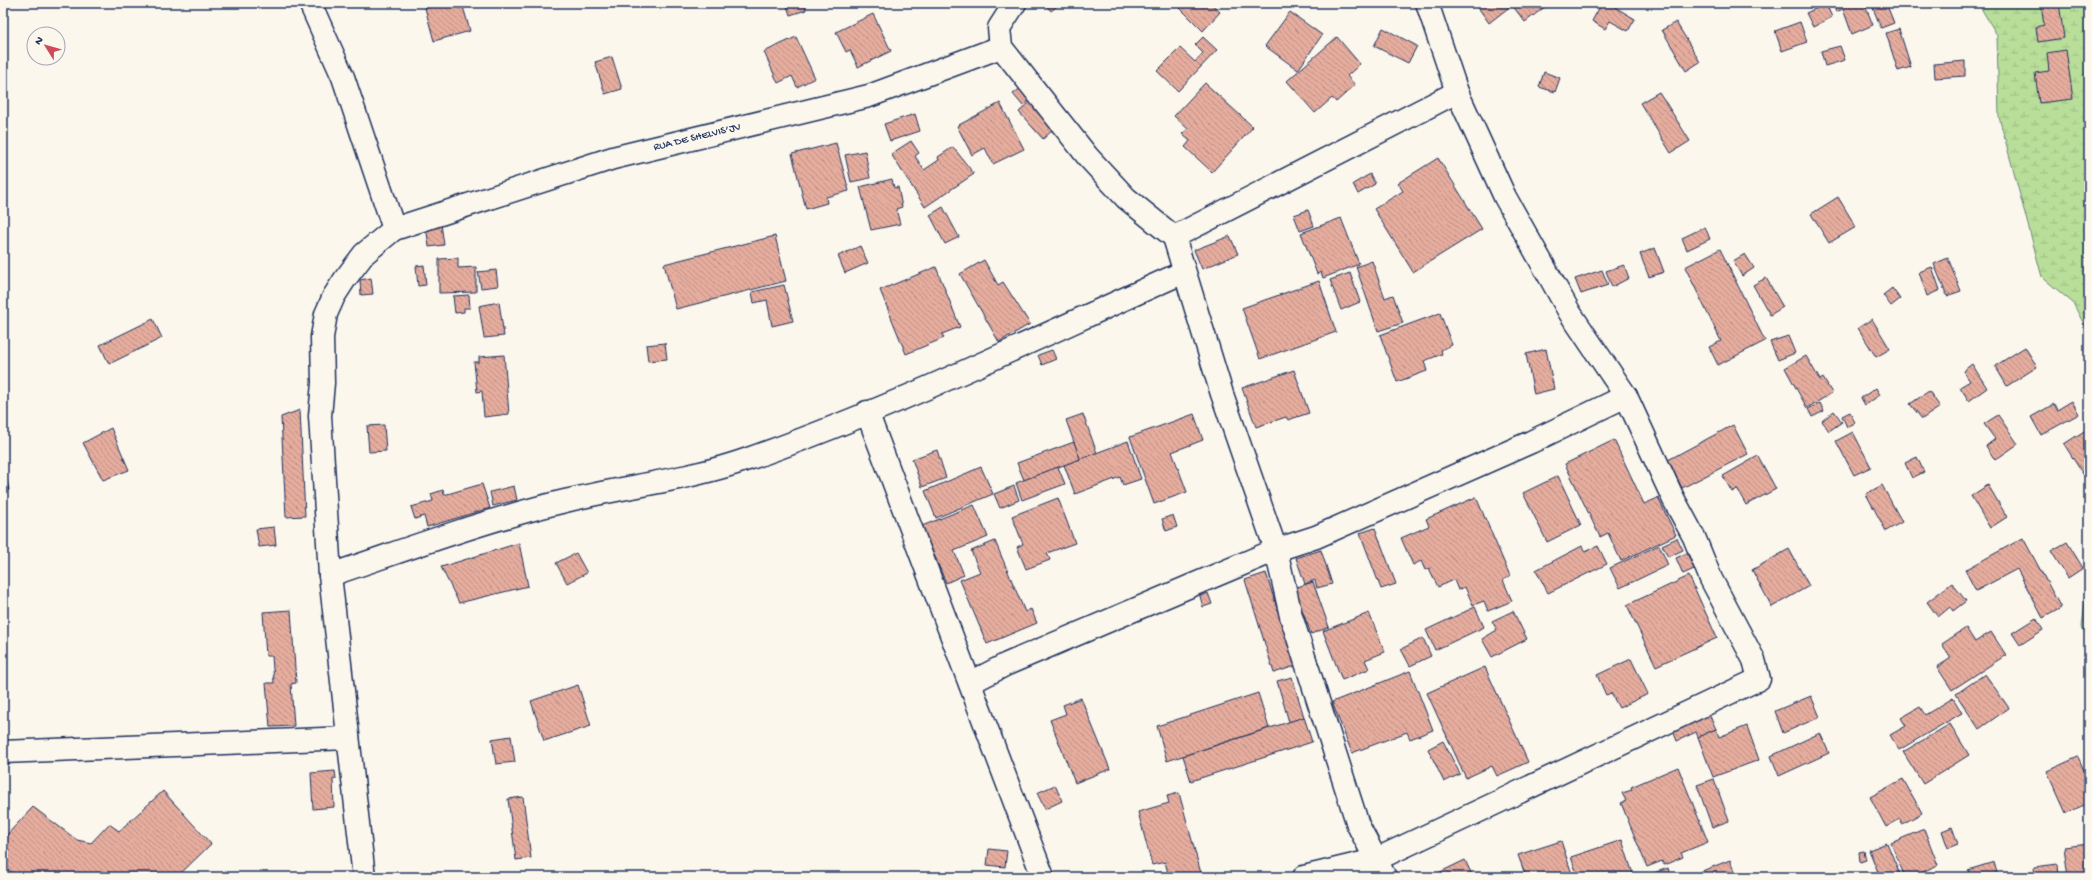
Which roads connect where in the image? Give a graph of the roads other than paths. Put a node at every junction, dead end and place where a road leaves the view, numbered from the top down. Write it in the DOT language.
graph roads {
  1 [pos="310,3"];
  2 [pos="1015,3"];
  3 [pos="1427,3"];
  4 [pos="1001,46"];
  5 [pos="1457,92"];
  6 [pos="394,229"];
  7 [pos="1174,237"];
  8 [pos="1184,272"];
  9 [pos="1626,396"];
  10 [pos="867,412"];
  11 [pos="1276,550"];
  12 [pos="330,575"];
  13 [pos="970,683"];
  14 [pos="348,738"];
  15 [pos="3,752"];
  16 [pos="1380,868"];
  17 [pos="364,877"];
  18 [pos="1043,877"];
  19 [pos="1304,877"];
  1 -- 6 [label="street"];
  2 -- 4 [label="street"];
  3 -- 5 [label="street"];
  4 -- 6 [label="street, RUA DE SHELVIS’JV"];
  4 -- 7 [label="street"];
  5 -- 7 [label="street"];
  5 -- 9 [label="street"];
  6 -- 12 [label="street"];
  7 -- 8 [label="street"];
  8 -- 10 [label="street"];
  8 -- 11 [label="street"];
  9 -- 11 [label="street"];
  9 -- 16 [label="street"];
  10 -- 12 [label="street"];
  10 -- 13 [label="street"];
  11 -- 13 [label="street"];
  11 -- 16 [label="street"];
  12 -- 14 [label="street"];
  13 -- 18 [label="street"];
  14 -- 15 [label="street"];
  14 -- 17 [label="street"];
  16 -- 19 [label="street"];
}
